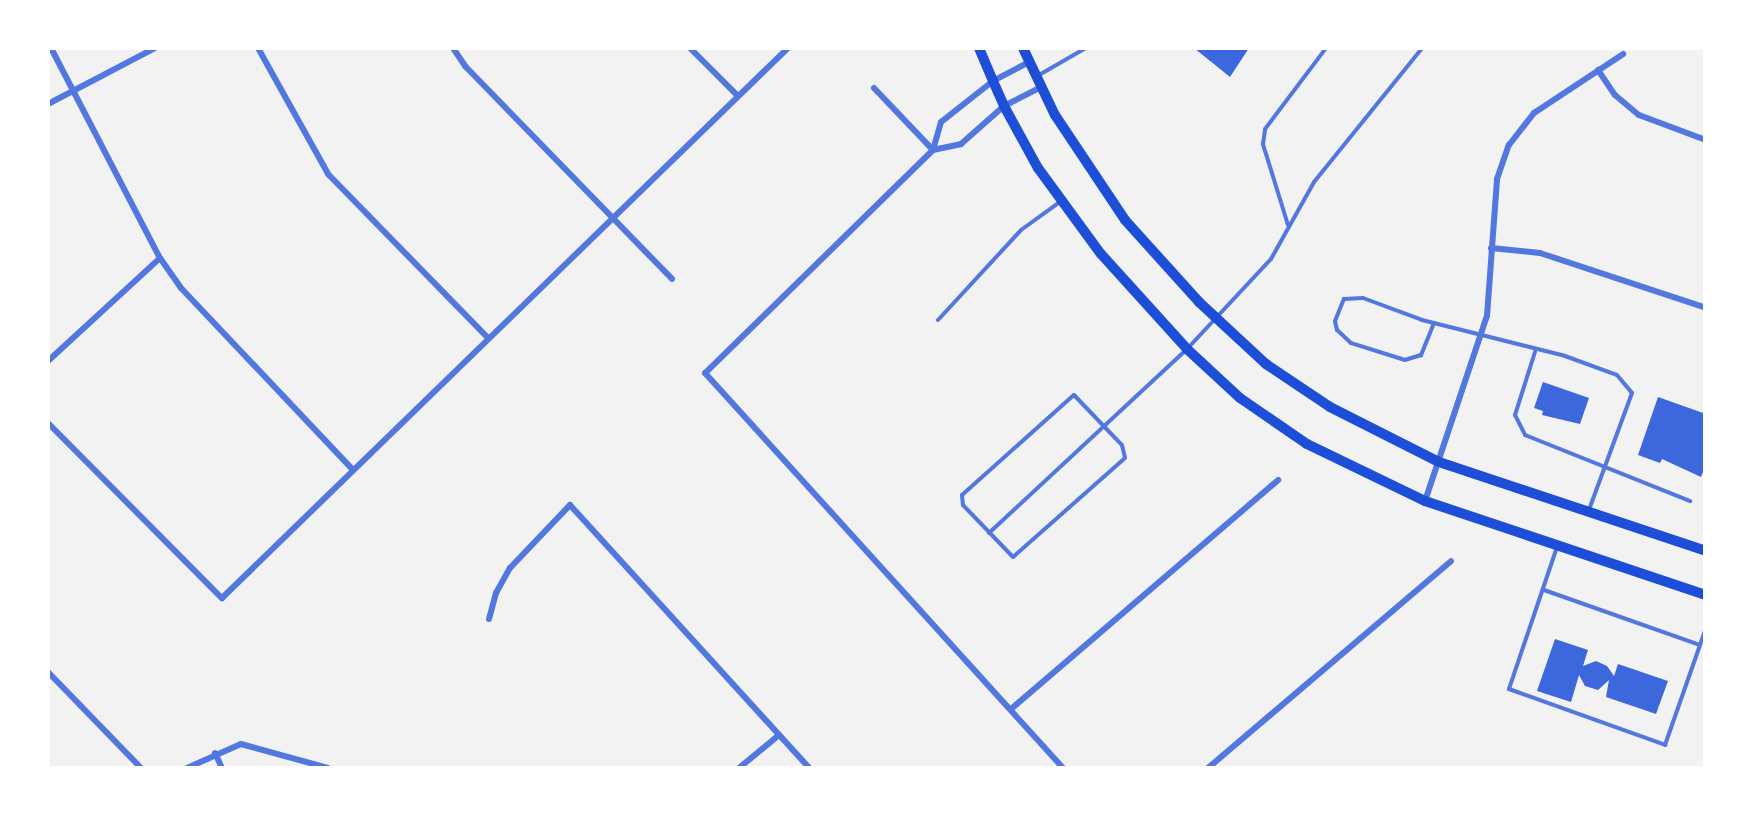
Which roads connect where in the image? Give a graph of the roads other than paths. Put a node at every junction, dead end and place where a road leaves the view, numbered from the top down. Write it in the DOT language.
graph roads {
  1 [pos="51,48"];
  2 [pos="156,48"];
  3 [pos="258,48"];
  4 [pos="453,48"];
  5 [pos="690,48"];
  6 [pos="788,48"];
  7 [pos="979,48"];
  8 [pos="1023,48"];
  9 [pos="1086,48"];
  10 [pos="1326,48"];
  11 [pos="1422,48"];
  12 [pos="1623,54"];
  13 [pos="1029,62"];
  14 [pos="1598,70"];
  15 [pos="994,82"];
  16 [pos="1038,82"];
  17 [pos="874,88"];
  18 [pos="72,90"];
  19 [pos="738,96"];
  20 [pos="48,104"];
  21 [pos="1004,106"];
  22 [pos="1706,140"];
  23 [pos="933,150"];
  24 [pos="1062,201"];
  25 [pos="613,218"];
  26 [pos="1288,225"];
  27 [pos="1491,248"];
  28 [pos="160,258"];
  29 [pos="672,279"];
  30 [pos="1706,308"];
  31 [pos="938,320"];
  32 [pos="1216,320"];
  33 [pos="1434,323"];
  34 [pos="1483,334"];
  35 [pos="488,338"];
  36 [pos="1187,349"];
  37 [pos="1535,352"];
  38 [pos="48,361"];
  39 [pos="48,423"];
  40 [pos="1105,425"];
  41 [pos="1439,462"];
  42 [pos="1605,466"];
  43 [pos="354,470"];
  44 [pos="1278,480"];
  45 [pos="1690,500"];
  46 [pos="1425,501"];
  47 [pos="1588,512"];
  48 [pos="989,533"];
  49 [pos="1557,546"];
  50 [pos="1706,551"];
  51 [pos="1451,561"];
  52 [pos="1543,590"];
  53 [pos="1706,595"];
  54 [pos="490,619"];
  55 [pos="1706,628"];
  56 [pos="1700,646"];
  57 [pos="48,672"];
  58 [pos="1011,708"];
  59 [pos="779,735"];
  60 [pos="216,753"];
  61 [pos="298,758"];
  62 [pos="141,768"];
  63 [pos="188,768"];
  64 [pos="222,768"];
  65 [pos="294,768"];
  66 [pos="328,768"];
  67 [pos="739,768"];
  68 [pos="809,768"];
  69 [pos="1063,768"];
  70 [pos="1208,768"];
  1 -- 18 [label="street"];
  2 -- 18 [label="street"];
  3 -- 35 [label="street"];
  4 -- 25 [label="street"];
  5 -- 19 [label="street"];
  6 -- 19 [label="street"];
  7 -- 15 [label="main road"];
  8 -- 13 [label="main road"];
  9 -- 16 [label="lane"];
  10 -- 26 [label="lane"];
  11 -- 26 [label="lane"];
  12 -- 14 [label="street"];
  13 -- 15 [label="street"];
  13 -- 16 [label="main road"];
  14 -- 22 [label="street"];
  14 -- 27 [label="street"];
  15 -- 21 [label="main road"];
  15 -- 23 [label="street"];
  16 -- 21 [label="street"];
  16 -- 32 [label="main road"];
  17 -- 23 [label="street"];
  18 -- 20 [label="street"];
  18 -- 28 [label="street"];
  19 -- 25 [label="street"];
  21 -- 23 [label="street"];
  21 -- 24 [label="main road"];
  23 -- 58 [label="street"];
  24 -- 31 [label="lane"];
  24 -- 36 [label="main road"];
  25 -- 29 [label="street"];
  25 -- 35 [label="street"];
  26 -- 32 [label="lane"];
  27 -- 30 [label="street"];
  27 -- 34 [label="street"];
  28 -- 38 [label="street"];
  28 -- 43 [label="street"];
  32 -- 36 [label="lane"];
  32 -- 41 [label="main road"];
  33 -- 33 [label="lane"];
  33 -- 34 [label="lane"];
  34 -- 37 [label="lane"];
  34 -- 41 [label="street"];
  35 -- 43 [label="street"];
  36 -- 40 [label="lane"];
  36 -- 46 [label="main road"];
  37 -- 42 [label="lane"];
  37 -- 42 [label="lane"];
  39 -- 43 [label="street"];
  40 -- 48 [label="lane"];
  40 -- 48 [label="lane"];
  40 -- 48 [label="lane"];
  41 -- 46 [label="street"];
  41 -- 47 [label="main road"];
  42 -- 45 [label="lane"];
  42 -- 47 [label="lane"];
  44 -- 58 [label="street"];
  46 -- 49 [label="main road"];
  47 -- 50 [label="main road"];
  49 -- 52 [label="lane"];
  49 -- 53 [label="main road"];
  51 -- 70 [label="street"];
  52 -- 56 [label="lane"];
  52 -- 56 [label="lane"];
  54 -- 59 [label="street"];
  55 -- 56 [label="lane"];
  57 -- 62 [label="street"];
  58 -- 69 [label="street"];
  59 -- 67 [label="street"];
  59 -- 68 [label="street"];
  60 -- 61 [label="street"];
  60 -- 63 [label="street"];
  60 -- 64 [label="street"];
  61 -- 65 [label="street"];
  61 -- 66 [label="street"];
}
